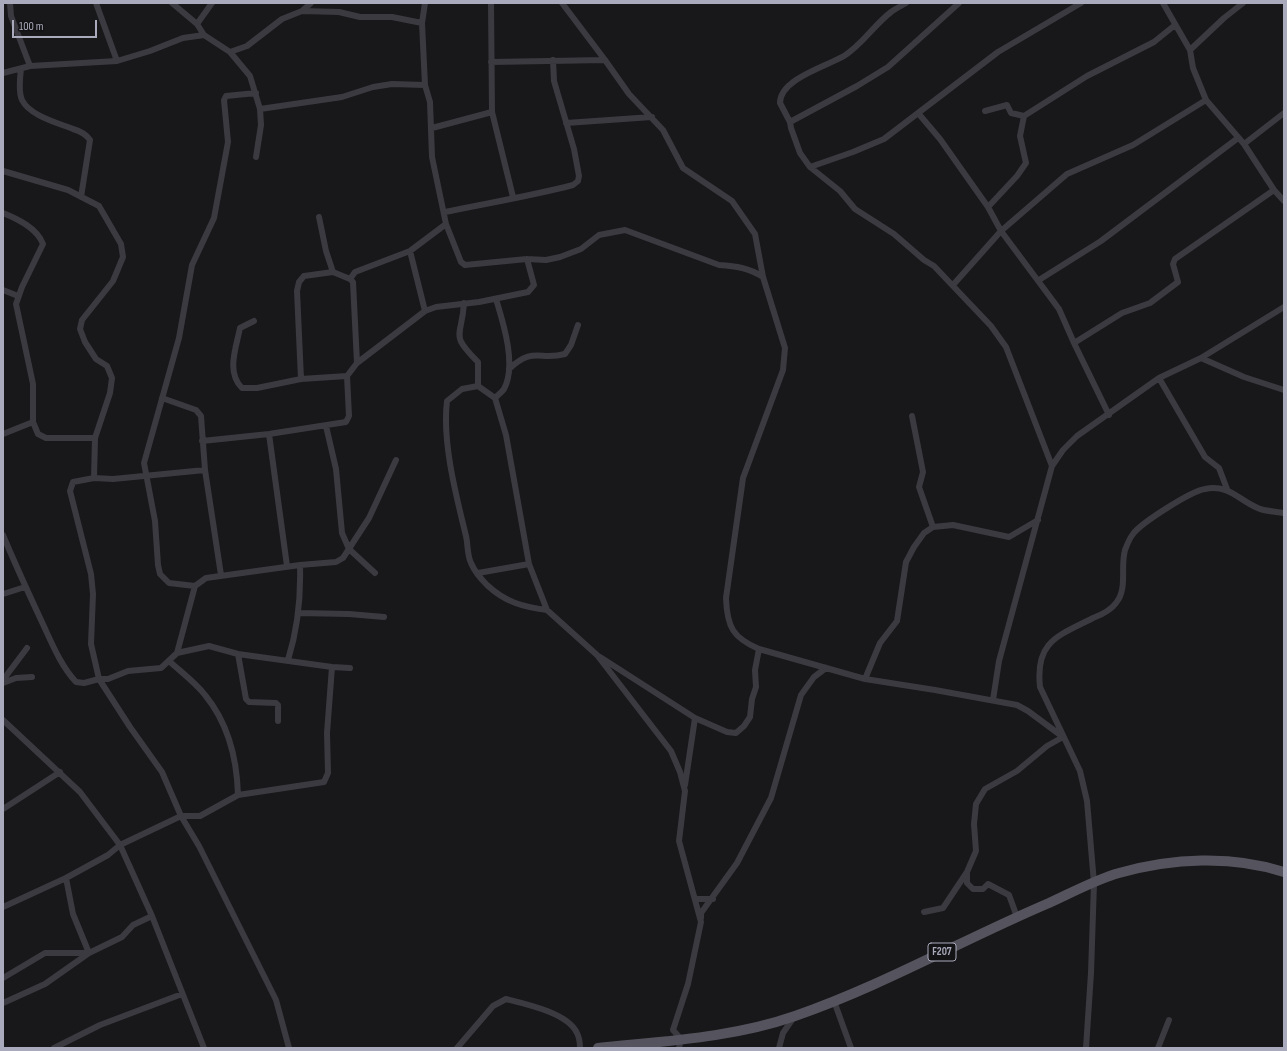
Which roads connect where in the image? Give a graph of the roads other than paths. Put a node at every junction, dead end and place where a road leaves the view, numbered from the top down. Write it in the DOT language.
graph roads {
  1 [pos="10,3"];
  2 [pos="96,3"];
  3 [pos="172,3"];
  4 [pos="212,3"];
  5 [pos="310,3"];
  6 [pos="425,3"];
  7 [pos="490,3"];
  8 [pos="562,3"];
  9 [pos="906,3"];
  10 [pos="959,3"];
  11 [pos="1081,3"];
  12 [pos="1163,3"];
  13 [pos="1243,3"];
  14 [pos="302,12"];
  15 [pos="422,23"];
  16 [pos="197,24"];
  17 [pos="1175,25"];
  18 [pos="204,35"];
  19 [pos="1190,50"];
  20 [pos="230,52"];
  21 [pos="553,60"];
  22 [pos="605,60"];
  23 [pos="117,61"];
  24 [pos="491,62"];
  25 [pos="30,66"];
  26 [pos="20,69"];
  27 [pos="3,73"];
  28 [pos="425,85"];
  29 [pos="256,93"];
  30 [pos="1206,100"];
  31 [pos="260,109"];
  32 [pos="985,111"];
  33 [pos="492,112"];
  34 [pos="918,113"];
  35 [pos="1284,113"];
  36 [pos="1024,116"];
  37 [pos="652,117"];
  38 [pos="790,122"];
  39 [pos="566,123"];
  40 [pos="432,128"];
  41 [pos="1238,138"];
  42 [pos="1244,144"];
  43 [pos="256,157"];
  44 [pos="810,167"];
  45 [pos="3,171"];
  46 [pos="1274,190"];
  47 [pos="81,197"];
  48 [pos="513,197"];
  49 [pos="1284,201"];
  50 [pos="988,207"];
  51 [pos="445,212"];
  52 [pos="3,213"];
  53 [pos="319,217"];
  54 [pos="446,224"];
  55 [pos="1001,231"];
  56 [pos="410,251"];
  57 [pos="527,258"];
  58 [pos="333,272"];
  59 [pos="763,277"];
  60 [pos="350,279"];
  61 [pos="1039,280"];
  62 [pos="953,285"];
  63 [pos="3,290"];
  64 [pos="18,296"];
  65 [pos="496,299"];
  66 [pos="464,303"];
  67 [pos="1284,307"];
  68 [pos="425,311"];
  69 [pos="254,321"];
  70 [pos="578,325"];
  71 [pos="1074,343"];
  72 [pos="1201,358"];
  73 [pos="357,363"];
  74 [pos="509,369"];
  75 [pos="347,376"];
  76 [pos="1159,378"];
  77 [pos="301,379"];
  78 [pos="478,386"];
  79 [pos="1284,390"];
  80 [pos="162,398"];
  81 [pos="495,398"];
  82 [pos="1109,415"];
  83 [pos="912,416"];
  84 [pos="33,422"];
  85 [pos="326,426"];
  86 [pos="3,434"];
  87 [pos="269,434"];
  88 [pos="95,438"];
  89 [pos="202,441"];
  90 [pos="396,460"];
  91 [pos="1052,466"];
  92 [pos="205,470"];
  93 [pos="145,475"];
  94 [pos="94,478"];
  95 [pos="1227,489"];
  96 [pos="1284,513"];
  97 [pos="1038,520"];
  98 [pos="933,527"];
  99 [pos="3,535"];
  100 [pos="349,549"];
  101 [pos="529,564"];
  102 [pos="300,565"];
  103 [pos="287,566"];
  104 [pos="375,573"];
  105 [pos="478,573"];
  106 [pos="222,575"];
  107 [pos="195,586"];
  108 [pos="25,587"];
  109 [pos="3,594"];
  110 [pos="547,610"];
  111 [pos="299,613"];
  112 [pos="384,618"];
  113 [pos="27,648"];
  114 [pos="759,649"];
  115 [pos="177,653"];
  116 [pos="238,654"];
  117 [pos="597,655"];
  118 [pos="288,660"];
  119 [pos="169,661"];
  120 [pos="332,667"];
  121 [pos="350,668"];
  122 [pos="826,668"];
  123 [pos="32,677"];
  124 [pos="99,679"];
  125 [pos="865,679"];
  126 [pos="3,682"];
  127 [pos="993,700"];
  128 [pos="695,718"];
  129 [pos="3,720"];
  130 [pos="278,721"];
  131 [pos="1063,737"];
  132 [pos="60,772"];
  133 [pos="685,791"];
  134 [pos="238,795"];
  135 [pos="3,809"];
  136 [pos="181,816"];
  137 [pos="120,845"];
  138 [pos="967,872"];
  139 [pos="1284,872"];
  140 [pos="66,878"];
  141 [pos="1094,884"];
  142 [pos="694,899"];
  143 [pos="713,899"];
  144 [pos="3,906"];
  145 [pos="924,912"];
  146 [pos="152,916"];
  147 [pos="1017,917"];
  148 [pos="701,922"];
  149 [pos="89,953"];
  150 [pos="3,978"];
  151 [pos="182,994"];
  152 [pos="834,1002"];
  153 [pos="3,1003"];
  154 [pos="794,1017"];
  155 [pos="1169,1020"];
  156 [pos="680,1044"];
  157 [pos="625,1047"];
  158 [pos="54,1048"];
  159 [pos="204,1048"];
  160 [pos="289,1048"];
  161 [pos="457,1048"];
  162 [pos="580,1048"];
  163 [pos="598,1048"];
  164 [pos="779,1048"];
  165 [pos="851,1048"];
  166 [pos="1086,1048"];
  167 [pos="1158,1048"];
  1 -- 25 [label="street"];
  2 -- 23 [label="street"];
  3 -- 16 [label="street"];
  4 -- 16 [label="street"];
  5 -- 14 [label="street"];
  6 -- 15 [label="street"];
  7 -- 24 [label="street"];
  8 -- 22 [label="street"];
  9 -- 38 [label="street"];
  10 -- 38 [label="street"];
  11 -- 34 [label="street"];
  12 -- 17 [label="street"];
  13 -- 19 [label="street"];
  14 -- 15 [label="street"];
  14 -- 20 [label="street"];
  15 -- 28 [label="street"];
  16 -- 18 [label="street"];
  17 -- 19 [label="street"];
  17 -- 36 [label="street"];
  18 -- 20 [label="street"];
  18 -- 23 [label="street"];
  19 -- 30 [label="street"];
  20 -- 29 [label="street"];
  21 -- 22 [label="street"];
  21 -- 24 [label="street"];
  21 -- 39 [label="street"];
  22 -- 37 [label="street"];
  23 -- 25 [label="street"];
  24 -- 33 [label="street"];
  25 -- 26 [label="street"];
  26 -- 27 [label="street"];
  26 -- 47 [label="street"];
  28 -- 31 [label="street"];
  28 -- 40 [label="street"];
  29 -- 31 [label="street"];
  29 -- 80 [label="street"];
  30 -- 41 [label="street"];
  30 -- 55 [label="street"];
  31 -- 43 [label="street"];
  32 -- 36 [label="street"];
  33 -- 40 [label="street"];
  33 -- 48 [label="street"];
  34 -- 44 [label="street"];
  34 -- 50 [label="street"];
  35 -- 42 [label="street"];
  36 -- 50 [label="street"];
  37 -- 39 [label="street"];
  37 -- 59 [label="street"];
  38 -- 44 [label="street"];
  39 -- 48 [label="street"];
  40 -- 51 [label="street"];
  41 -- 42 [label="street"];
  41 -- 61 [label="street"];
  42 -- 46 [label="street"];
  44 -- 62 [label="street"];
  45 -- 47 [label="street"];
  46 -- 49 [label="street"];
  46 -- 71 [label="street"];
  47 -- 88 [label="street"];
  48 -- 51 [label="street"];
  50 -- 55 [label="street"];
  51 -- 54 [label="street"];
  52 -- 64 [label="street"];
  53 -- 58 [label="street"];
  54 -- 56 [label="street"];
  54 -- 57 [label="street"];
  55 -- 61 [label="street"];
  55 -- 62 [label="street"];
  56 -- 60 [label="street"];
  56 -- 68 [label="street"];
  57 -- 59 [label="street"];
  57 -- 65 [label="street"];
  58 -- 60 [label="street"];
  58 -- 77 [label="street"];
  59 -- 114 [label="street"];
  60 -- 73 [label="street"];
  61 -- 71 [label="street"];
  62 -- 91 [label="street"];
  63 -- 64 [label="street"];
  64 -- 84 [label="street"];
  65 -- 66 [label="street"];
  65 -- 74 [label="street"];
  66 -- 68 [label="street"];
  66 -- 78 [label="street"];
  67 -- 72 [label="street"];
  68 -- 73 [label="street"];
  69 -- 77 [label="street"];
  70 -- 74 [label="street"];
  71 -- 82 [label="street"];
  72 -- 76 [label="street"];
  72 -- 79 [label="street"];
  73 -- 75 [label="street"];
  74 -- 81 [label="street"];
  75 -- 77 [label="street"];
  75 -- 85 [label="street"];
  76 -- 82 [label="street"];
  76 -- 95 [label="street"];
  78 -- 81 [label="street"];
  78 -- 105 [label="street"];
  80 -- 89 [label="street"];
  80 -- 93 [label="street"];
  81 -- 101 [label="street"];
  82 -- 91 [label="street"];
  83 -- 98 [label="street"];
  84 -- 86 [label="street"];
  84 -- 88 [label="street"];
  85 -- 87 [label="street"];
  85 -- 100 [label="street"];
  87 -- 89 [label="street"];
  87 -- 103 [label="street"];
  88 -- 94 [label="street"];
  89 -- 92 [label="street"];
  90 -- 100 [label="street"];
  91 -- 97 [label="street"];
  92 -- 93 [label="street"];
  92 -- 106 [label="street"];
  93 -- 94 [label="street"];
  93 -- 107 [label="street"];
  94 -- 124 [label="street"];
  95 -- 96 [label="street"];
  95 -- 131 [label="street"];
  97 -- 98 [label="street"];
  97 -- 127 [label="street"];
  98 -- 125 [label="street"];
  99 -- 108 [label="street"];
  100 -- 102 [label="street"];
  100 -- 104 [label="street"];
  101 -- 105 [label="street"];
  101 -- 110 [label="street"];
  102 -- 103 [label="street"];
  102 -- 111 [label="street"];
  103 -- 106 [label="street"];
  105 -- 110 [label="street"];
  106 -- 107 [label="street"];
  107 -- 115 [label="street"];
  108 -- 109 [label="street"];
  108 -- 124 [label="street"];
  110 -- 117 [label="street"];
  111 -- 112 [label="street"];
  111 -- 118 [label="street"];
  113 -- 126 [label="street"];
  114 -- 122 [label="street"];
  114 -- 128 [label="street"];
  115 -- 116 [label="street"];
  115 -- 119 [label="street"];
  116 -- 118 [label="street"];
  116 -- 130 [label="street"];
  117 -- 128 [label="street"];
  117 -- 133 [label="street"];
  118 -- 120 [label="street"];
  119 -- 124 [label="street"];
  119 -- 134 [label="street"];
  120 -- 121 [label="street"];
  120 -- 134 [label="street"];
  122 -- 125 [label="street"];
  122 -- 143 [label="street"];
  123 -- 126 [label="street"];
  124 -- 136 [label="street"];
  125 -- 127 [label="street"];
  127 -- 131 [label="street"];
  128 -- 133 [label="street"];
  129 -- 132 [label="street"];
  131 -- 138 [label="street"];
  131 -- 141 [label="street"];
  132 -- 135 [label="street"];
  132 -- 137 [label="street"];
  133 -- 142 [label="street"];
  134 -- 136 [label="street"];
  136 -- 137 [label="street"];
  136 -- 160 [label="street"];
  137 -- 140 [label="street"];
  137 -- 146 [label="street"];
  138 -- 145 [label="street"];
  138 -- 147 [label="street"];
  139 -- 141 [label="main road, F207"];
  140 -- 144 [label="street"];
  140 -- 149 [label="street"];
  141 -- 147 [label="main road, F207"];
  141 -- 166 [label="street"];
  142 -- 143 [label="street"];
  142 -- 148 [label="street"];
  143 -- 148 [label="street"];
  146 -- 149 [label="street"];
  146 -- 151 [label="street"];
  147 -- 152 [label="main road, F207"];
  148 -- 156 [label="street"];
  149 -- 150 [label="street"];
  149 -- 153 [label="street"];
  151 -- 158 [label="street"];
  151 -- 159 [label="street"];
  152 -- 154 [label="main road, F207"];
  152 -- 165 [label="street"];
  154 -- 156 [label="main road, F207"];
  154 -- 164 [label="street"];
  155 -- 167 [label="street"];
  156 -- 157 [label="main road, F207"];
  157 -- 163 [label="main road, F207"];
  161 -- 162 [label="street"];
}
